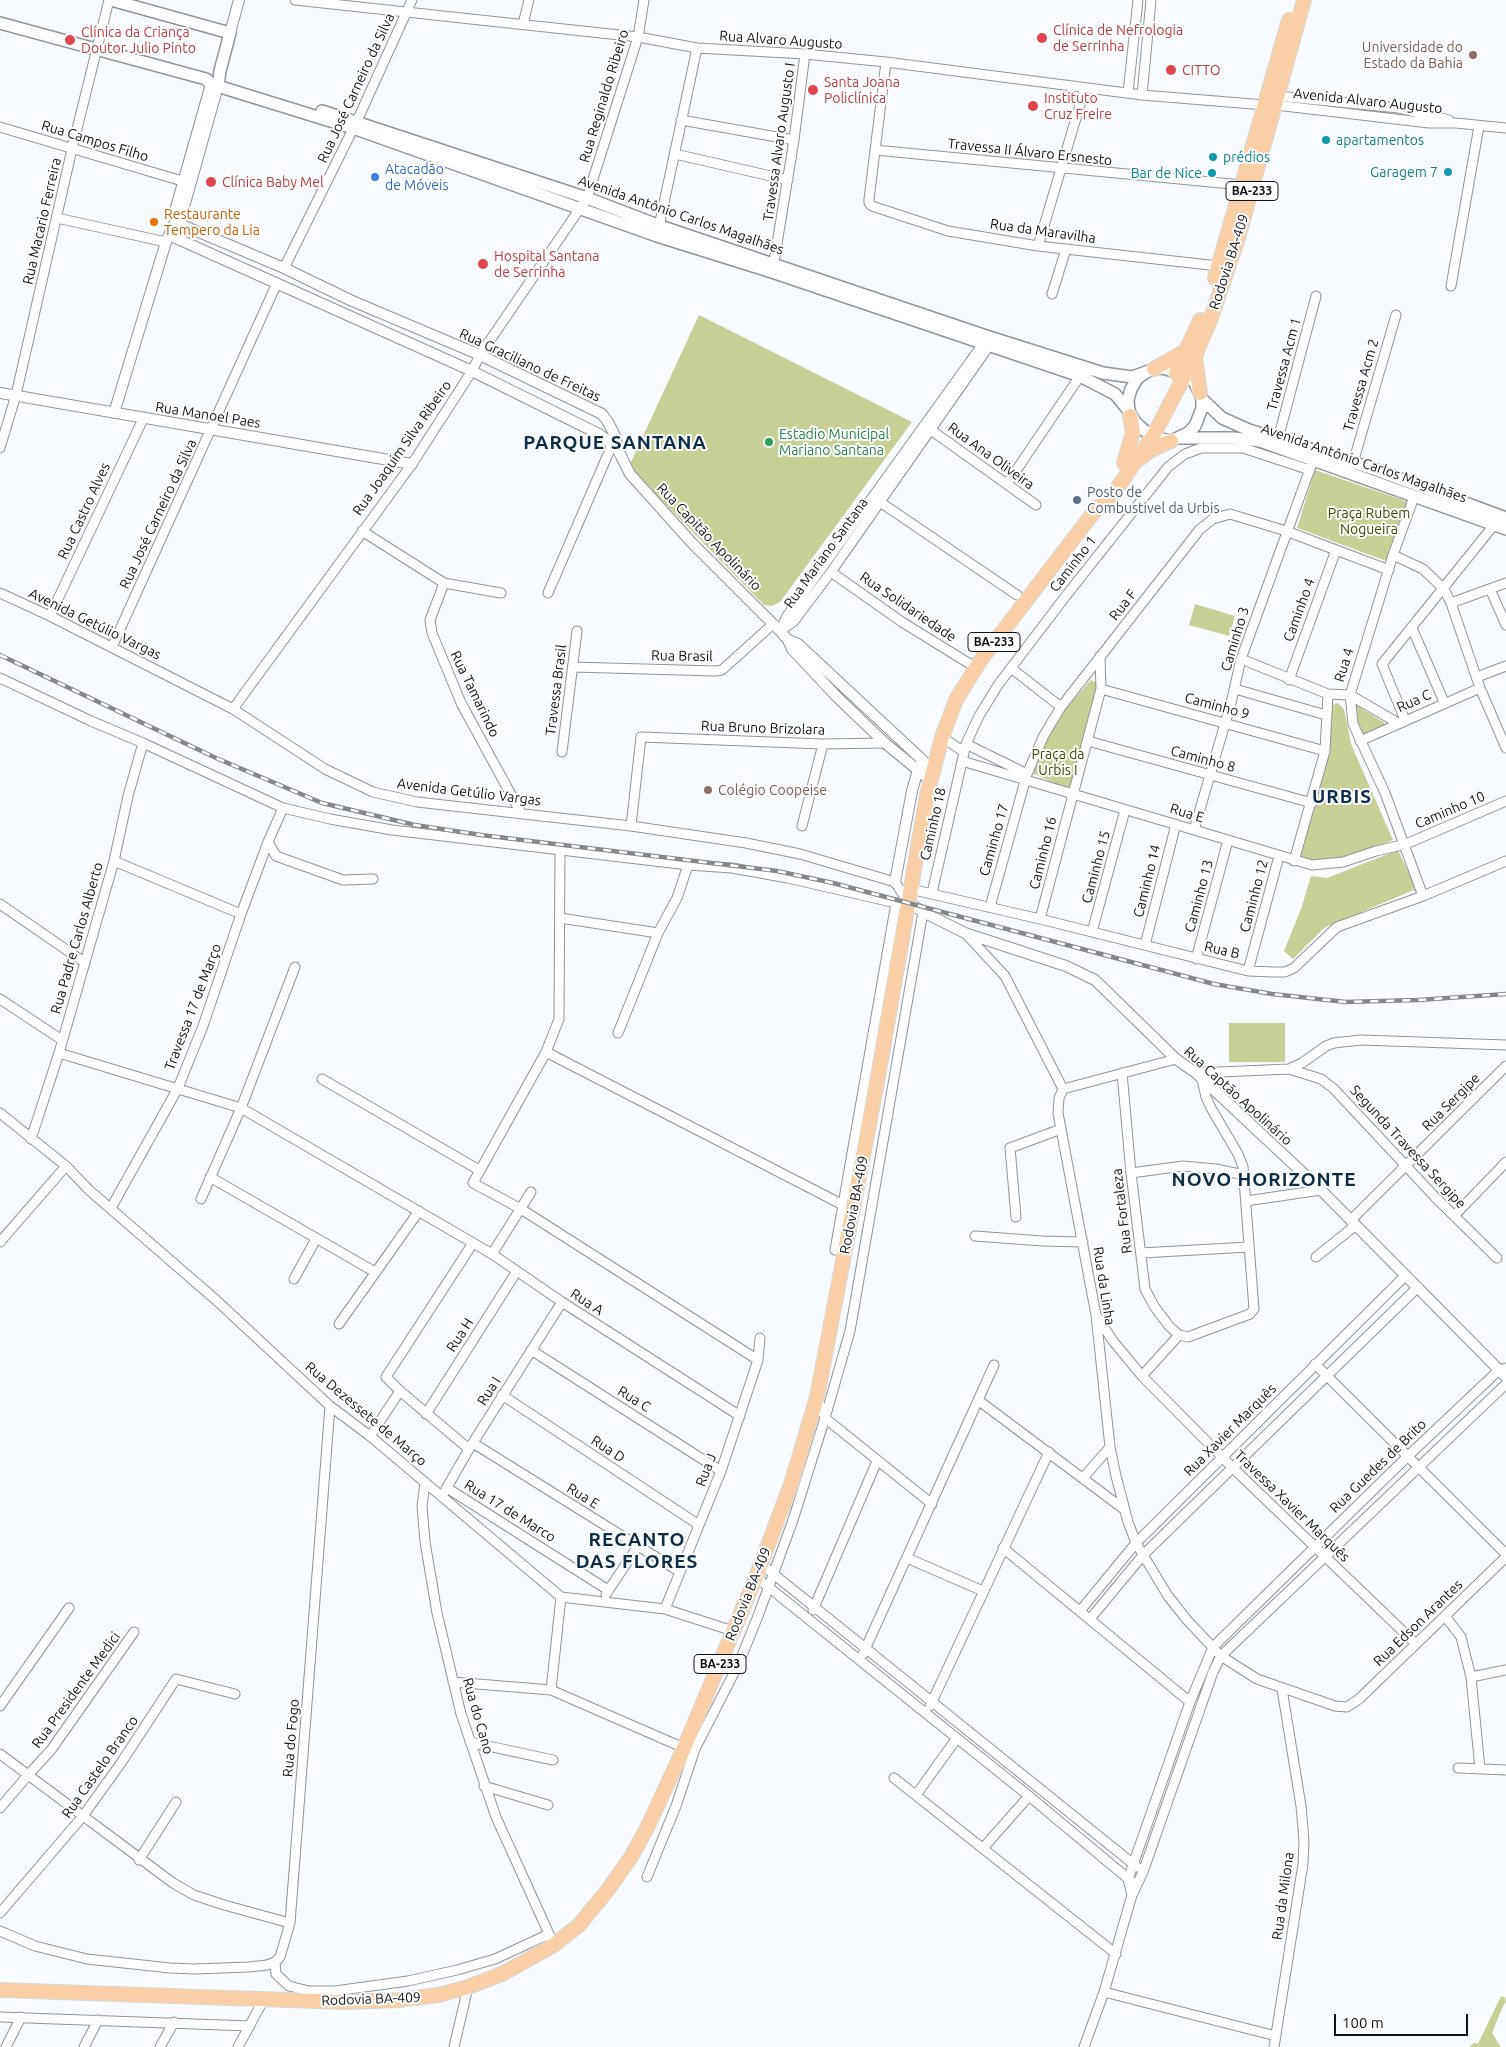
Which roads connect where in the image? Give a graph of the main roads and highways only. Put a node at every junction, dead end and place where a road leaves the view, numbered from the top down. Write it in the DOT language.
graph roads {
  1 [pos="110,0"];
  2 [pos="1294,0"];
  3 [pos="1304,0"];
  4 [pos="0,23"];
  5 [pos="215,80"];
  6 [pos="1273,102"];
  7 [pos="987,343"];
  8 [pos="1191,353"];
  9 [pos="1150,370"];
  10 [pos="1180,374"];
  11 [pos="1201,396"];
  12 [pos="1130,414"];
  13 [pos="1149,434"];
  14 [pos="1175,439"];
  15 [pos="1128,465"];
  16 [pos="1416,492"];
  17 [pos="1506,518"];
  18 [pos="1506,529"];
  19 [pos="0,1990"];
  1 -- 5 [label="main road"];
  2 -- 6 [label="main road, Rodovia BA-409"];
  3 -- 6 [label="main road, Rodovia BA-409 / BA-233"];
  4 -- 5 [label="main road, Avenida Antônio Carlos Magalhães"];
  5 -- 7 [label="main road, Avenida Antônio Carlos Magalhães"];
  6 -- 8 [label="main road, Rodovia BA-409"];
  6 -- 8 [label="main road, Rodovia BA-409 / BA-233"];
  7 -- 9 [label="main road, Avenida Antônio Carlos Magalhães"];
  7 -- 12 [label="main road, Avenida Antônio Carlos Magalhães"];
  8 -- 9 [label="main road"];
  8 -- 10 [label="main road, Rodovia BA-409 / BA-233"];
  8 -- 11 [label="main road"];
  9 -- 10 [label="main road, Avenida Antônio Carlos Magalhães"];
  9 -- 12 [label="main road"];
  10 -- 11 [label="main road, Avenida Antônio Carlos Magalhães"];
  10 -- 13 [label="main road, BA-233"];
  11 -- 14 [label="main road"];
  11 -- 16 [label="main road, Avenida Antônio Carlos Magalhães"];
  12 -- 13 [label="main road, Avenida Antônio Carlos Magalhães"];
  12 -- 15 [label="main road"];
  13 -- 14 [label="main road, Avenida Antônio Carlos Magalhães"];
  13 -- 15 [label="main road, BA-233"];
  14 -- 15 [label="main road"];
  14 -- 16 [label="main road, Avenida Antônio Carlos Magalhães"];
  15 -- 19 [label="main road, Rodovia BA-409 / BA-233"];
  16 -- 17 [label="main road, Avenida Antônio Carlos Magalhães"];
  16 -- 18 [label="main road, Avenida Antônio Carlos Magalhães"];
}
